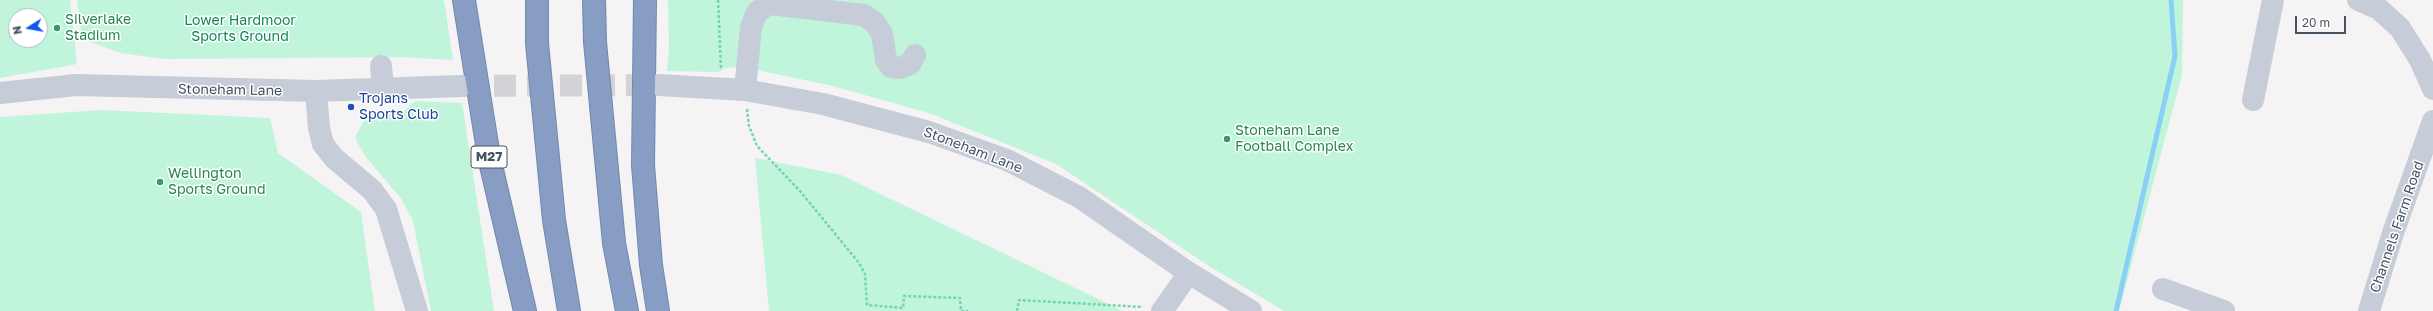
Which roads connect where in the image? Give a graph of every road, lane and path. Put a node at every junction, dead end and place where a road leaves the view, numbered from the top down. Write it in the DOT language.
graph roads {
  1 [pos="464,0"];
  2 [pos="537,0"];
  3 [pos="594,0"];
  4 [pos="645,0"];
  5 [pos="718,0"];
  6 [pos="2273,0"];
  7 [pos="2359,0"];
  8 [pos="915,55"];
  9 [pos="381,66"];
  10 [pos="659,85"];
  11 [pos="461,86"];
  12 [pos="383,88"];
  13 [pos="721,89"];
  14 [pos="2433,89"];
  15 [pos="745,90"];
  16 [pos="316,91"];
  17 [pos="0,93"];
  18 [pos="2252,100"];
  19 [pos="2433,121"];
  20 [pos="1189,273"];
  21 [pos="2173,298"];
  22 [pos="1164,309"];
  23 [pos="417,311"];
  24 [pos="525,311"];
  25 [pos="569,311"];
  26 [pos="627,311"];
  27 [pos="658,311"];
  28 [pos="968,311"];
  29 [pos="1017,311"];
  30 [pos="1251,311"];
  31 [pos="2224,311"];
  32 [pos="2369,311"];
  1 -- 24 [label="highway, M27"];
  2 -- 25 [label="highway"];
  3 -- 26 [label="highway"];
  4 -- 27 [label="highway"];
  5 -- 13 [label="path"];
  6 -- 18 [label="street"];
  7 -- 14 [label="street"];
  8 -- 15 [label="street"];
  9 -- 12 [label="street"];
  10 -- 13 [label="street, Stoneham Lane"];
  11 -- 12 [label="street, Stoneham Lane"];
  12 -- 16 [label="street, Stoneham Lane"];
  13 -- 15 [label="street, Stoneham Lane"];
  15 -- 20 [label="street, Stoneham Lane"];
  15 -- 28 [label="path"];
  16 -- 17 [label="street, Stoneham Lane"];
  16 -- 23 [label="street"];
  19 -- 32 [label="street, Channels Farm Road"];
  20 -- 22 [label="street"];
  20 -- 30 [label="street, Stoneham Lane"];
  21 -- 31 [label="street"];
  22 -- 29 [label="path"];
}
